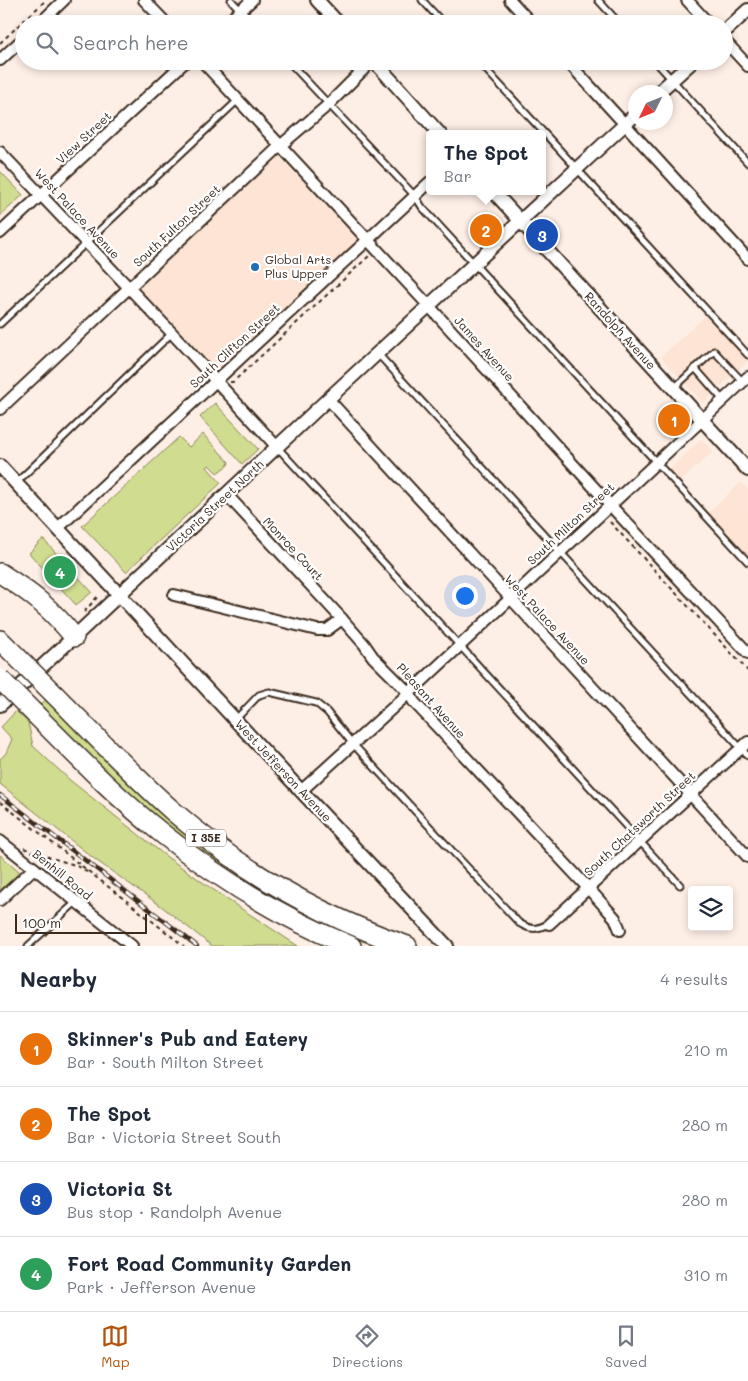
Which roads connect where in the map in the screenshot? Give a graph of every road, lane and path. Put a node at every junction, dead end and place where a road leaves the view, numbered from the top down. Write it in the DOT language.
graph roads {
  1 [pos="46,0"];
  2 [pos="64,0"];
  3 [pos="144,0"];
  4 [pos="231,0"];
  5 [pos="252,0"];
  6 [pos="317,0"];
  7 [pos="422,0"];
  8 [pos="510,0"];
  9 [pos="598,0"];
  10 [pos="687,0"];
  11 [pos="240,10"];
  12 [pos="748,10"];
  13 [pos="30,15"];
  14 [pos="48,15"];
  15 [pos="158,15"];
  16 [pos="235,15"];
  17 [pos="245,15"];
  18 [pos="330,15"];
  19 [pos="436,15"];
  20 [pos="524,15"];
  21 [pos="612,15"];
  22 [pos="701,15"];
  23 [pos="733,24"];
  24 [pos="15,29"];
  25 [pos="0,43"];
  26 [pos="15,46"];
  27 [pos="733,50"];
  28 [pos="0,60"];
  29 [pos="748,66"];
  30 [pos="176,70"];
  31 [pos="210,70"];
  32 [pos="298,70"];
  33 [pos="364,70"];
  34 [pos="381,70"];
  35 [pos="486,70"];
  36 [pos="575,70"];
  37 [pos="663,70"];
  38 [pos="683,70"];
  39 [pos="672,80"];
  40 [pos="667,85"];
  41 [pos="237,101"];
  42 [pos="328,105"];
  43 [pos="628,121"];
  44 [pos="625,124"];
  45 [pos="436,130"];
  46 [pos="541,130"];
  47 [pos="546,135"];
  48 [pos="280,146"];
  49 [pos="0,152"];
  50 [pos="748,163"];
  51 [pos="577,169"];
  52 [pos="426,186"];
  53 [pos="42,194"];
  54 [pos="496,195"];
  55 [pos="415,196"];
  56 [pos="520,222"];
  57 [pos="0,233"];
  58 [pos="368,241"];
  59 [pos="86,243"];
  60 [pos="371,254"];
  61 [pos="748,259"];
  62 [pos="475,264"];
  63 [pos="129,288"];
  64 [pos="429,306"];
  65 [pos="0,324"];
  66 [pos="172,332"];
  67 [pos="377,354"];
  68 [pos="748,355"];
  69 [pos="695,368"];
  70 [pos="745,379"];
  71 [pos="216,381"];
  72 [pos="230,382"];
  73 [pos="673,389"];
  74 [pos="328,399"];
  75 [pos="723,400"];
  76 [pos="0,409"];
  77 [pos="702,420"];
  78 [pos="278,448"];
  79 [pos="656,462"];
  80 [pos="0,466"];
  81 [pos="748,470"];
  82 [pos="15,483"];
  83 [pos="227,495"];
  84 [pos="610,505"];
  85 [pos="610,522"];
  86 [pos="58,528"];
  87 [pos="560,552"];
  88 [pos="748,562"];
  89 [pos="0,573"];
  90 [pos="119,595"];
  91 [pos="174,595"];
  92 [pos="510,598"];
  93 [pos="342,619"];
  94 [pos="74,637"];
  95 [pos="0,640"];
  96 [pos="460,645"];
  97 [pos="748,654"];
  98 [pos="748,671"];
  99 [pos="0,679"];
  100 [pos="409,693"];
  101 [pos="0,705"];
  102 [pos="235,720"];
  103 [pos="352,743"];
  104 [pos="746,749"];
  105 [pos="301,791"];
  106 [pos="691,795"];
  107 [pos="0,802"];
  108 [pos="0,841"];
  109 [pos="640,841"];
  110 [pos="14,852"];
  111 [pos="748,857"];
  112 [pos="34,868"];
  113 [pos="96,877"];
  114 [pos="680,885"];
  115 [pos="589,889"];
  116 [pos="0,900"];
  117 [pos="76,902"];
  118 [pos="271,906"];
  119 [pos="549,924"];
  120 [pos="620,930"];
  121 [pos="28,946"];
  122 [pos="132,946"];
  123 [pos="184,946"];
  124 [pos="330,946"];
  125 [pos="351,946"];
  126 [pos="407,946"];
  127 [pos="447,946"];
  1 -- 13 [label="path"];
  2 -- 14 [label="street"];
  3 -- 15 [label="street"];
  4 -- 11 [label="lane"];
  5 -- 11 [label="street"];
  6 -- 18 [label="street"];
  7 -- 19 [label="lane"];
  8 -- 20 [label="street"];
  9 -- 21 [label="lane"];
  10 -- 22 [label="street"];
  11 -- 16 [label="street"];
  11 -- 17 [label="lane"];
  12 -- 23 [label="street"];
  24 -- 25 [label="path"];
  26 -- 28 [label="street"];
  27 -- 29 [label="street"];
  30 -- 53 [label="street, View Street"];
  31 -- 41 [label="street, James Avenue"];
  32 -- 42 [label="lane"];
  33 -- 42 [label="street, South Fulton Street"];
  34 -- 45 [label="street"];
  35 -- 46 [label="lane"];
  36 -- 44 [label="street"];
  37 -- 39 [label="lane"];
  38 -- 39 [label="street"];
  39 -- 40 [label="street"];
  39 -- 50 [label="lane"];
  41 -- 48 [label="street, James Avenue"];
  41 -- 59 [label="lane"];
  42 -- 48 [label="street, South Fulton Street"];
  42 -- 55 [label="lane"];
  43 -- 44 [label="street, Victoria Street North"];
  44 -- 51 [label="street, Victoria Street North"];
  44 -- 61 [label="street"];
  47 -- 51 [label="lane"];
  48 -- 58 [label="street, James Avenue"];
  48 -- 63 [label="street, South Fulton Street"];
  49 -- 53 [label="street, West Palace Avenue"];
  51 -- 56 [label="street, Victoria Street North"];
  51 -- 68 [label="lane"];
  52 -- 55 [label="street, South Clifton Street"];
  53 -- 57 [label="street, View Street"];
  53 -- 59 [label="street, West Palace Avenue"];
  54 -- 56 [label="street, Randolph Avenue"];
  55 -- 58 [label="street, South Clifton Street"];
  55 -- 62 [label="lane"];
  56 -- 62 [label="street, Victoria Street North"];
  56 -- 73 [label="street, Randolph Avenue"];
  58 -- 64 [label="street, James Avenue"];
  58 -- 71 [label="street, South Clifton Street"];
  59 -- 63 [label="street, West Palace Avenue"];
  59 -- 65 [label="lane"];
  60 -- 72 [label="path"];
  62 -- 64 [label="street, Victoria Street North"];
  62 -- 79 [label="lane"];
  63 -- 66 [label="street, West Palace Avenue"];
  63 -- 76 [label="street, South Fulton Street"];
  64 -- 67 [label="street, Victoria Street North"];
  64 -- 84 [label="street, James Avenue"];
  66 -- 71 [label="street, West Palace Avenue"];
  66 -- 82 [label="lane"];
  67 -- 74 [label="street, Victoria Street North"];
  67 -- 87 [label="lane"];
  69 -- 70 [label="lane"];
  69 -- 73 [label="lane"];
  69 -- 75 [label="lane"];
  70 -- 75 [label="street, South Milton Street"];
  71 -- 78 [label="street, West Palace Avenue"];
  71 -- 86 [label="street, South Clifton Street"];
  73 -- 77 [label="street, Randolph Avenue"];
  74 -- 78 [label="street, Victoria Street North"];
  74 -- 92 [label="street, West Palace Avenue"];
  75 -- 77 [label="street, South Milton Street"];
  77 -- 79 [label="street, South Milton Street"];
  77 -- 81 [label="street, Randolph Avenue"];
  78 -- 83 [label="street, Victoria Street North"];
  78 -- 96 [label="lane"];
  79 -- 84 [label="street, South Milton Street"];
  79 -- 88 [label="lane"];
  80 -- 82 [label="street, West Jefferson Avenue"];
  82 -- 86 [label="street, West Jefferson Avenue"];
  83 -- 90 [label="street, Victoria Street North"];
  83 -- 93 [label="street, Monroe Court"];
  84 -- 87 [label="street, South Milton Street"];
  84 -- 97 [label="street, James Avenue"];
  85 -- 98 [label="path"];
  86 -- 90 [label="street, West Jefferson Avenue"];
  87 -- 92 [label="street, South Milton Street"];
  87 -- 104 [label="lane"];
  89 -- 94 [label="highway"];
  90 -- 94 [label="street, Victoria Street North"];
  90 -- 102 [label="street, West Jefferson Avenue"];
  91 -- 93 [label="street"];
  92 -- 96 [label="street, South Milton Street"];
  92 -- 106 [label="street, West Palace Avenue"];
  93 -- 100 [label="street, Pleasant Avenue"];
  94 -- 101 [label="street, Victoria Street North"];
  95 -- 126 [label="highway, I 35E, bridge"];
  96 -- 100 [label="street, South Milton Street"];
  96 -- 109 [label="lane"];
  99 -- 118 [label="highway, I 35E, bridge"];
  100 -- 103 [label="street, South Milton Street"];
  100 -- 115 [label="street, Pleasant Avenue"];
  102 -- 103 [label="lane"];
  102 -- 105 [label="street, West Jefferson Avenue"];
  103 -- 105 [label="street, South Milton Street"];
  103 -- 119 [label="lane"];
  104 -- 106 [label="street, South Chatsworth Street"];
  105 -- 127 [label="street, West Jefferson Avenue"];
  106 -- 109 [label="street, South Chatsworth Street"];
  106 -- 111 [label="street, West Palace Avenue"];
  107 -- 113 [label="path"];
  108 -- 110 [label="street, Benhill Road"];
  109 -- 114 [label="lane"];
  109 -- 115 [label="street, South Chatsworth Street"];
  110 -- 112 [label="street, Benhill Road"];
  110 -- 113 [label="path"];
  112 -- 116 [label="street"];
  112 -- 117 [label="street, Benhill Road"];
  113 -- 123 [label="path"];
  115 -- 119 [label="street, South Chatsworth Street"];
  115 -- 120 [label="street, Pleasant Avenue"];
  117 -- 121 [label="lane"];
  117 -- 122 [label="street, Benhill Road"];
  118 -- 124 [label="highway"];
  118 -- 125 [label="highway, I 35E"];
}
